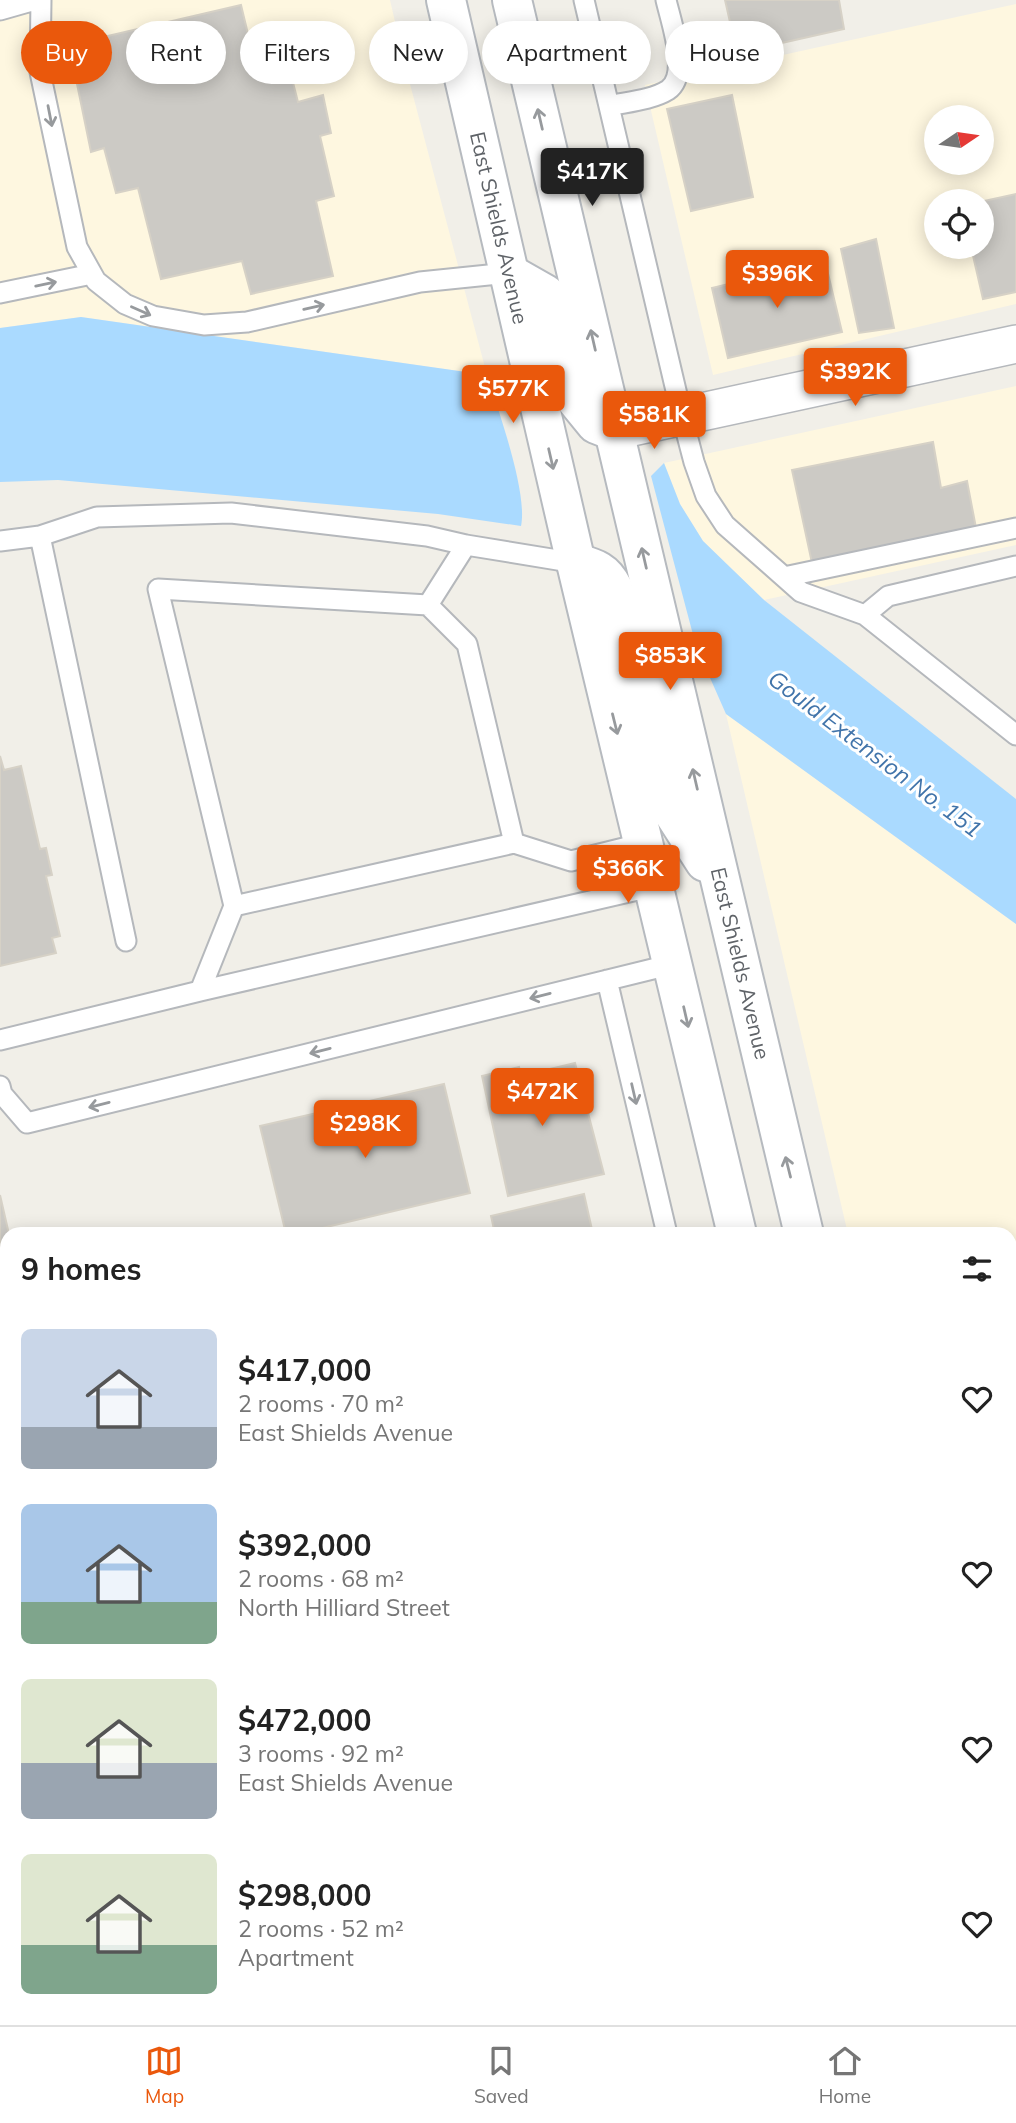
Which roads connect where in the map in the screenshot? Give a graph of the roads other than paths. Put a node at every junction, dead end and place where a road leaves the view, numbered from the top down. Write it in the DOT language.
graph roads {
  1 [pos="35,0"];
  2 [pos="41,0"];
  3 [pos="446,0"];
  4 [pos="512,0"];
  5 [pos="584,0"];
  6 [pos="666,0"];
  7 [pos="0,10"];
  8 [pos="609,106"];
  9 [pos="508,273"];
  10 [pos="92,274"];
  11 [pos="0,293"];
  12 [pos="1016,344"];
  13 [pos="682,416"];
  14 [pos="614,431"];
  15 [pos="1016,528"];
  16 [pos="40,536"];
  17 [pos="0,541"];
  18 [pos="466,545"];
  19 [pos="576,563"];
  20 [pos="1016,566"];
  21 [pos="784,577"];
  22 [pos="428,605"];
  23 [pos="864,615"];
  24 [pos="1016,735"];
  25 [pos="514,843"];
  26 [pos="645,843"];
  27 [pos="720,885"];
  28 [pos="654,886"];
  29 [pos="234,906"];
  30 [pos="126,941"];
  31 [pos="673,964"];
  32 [pos="607,980"];
  33 [pos="200,991"];
  34 [pos="0,1040"];
  35 [pos="0,1086"];
  36 [pos="665,1227"];
  37 [pos="735,1227"];
  38 [pos="802,1227"];
  1 -- 7 [label="lane"];
  2 -- 10 [label="lane, one-way"];
  3 -- 9 [label="main road, East Shields Avenue"];
  14 -- 4 [label="main road, East Shields Avenue, one-way"];
  5 -- 8 [label="lane"];
  6 -- 8 [label="lane"];
  8 -- 13 [label="lane"];
  10 -- 9 [label="lane, one-way"];
  9 -- 14 [label="main road"];
  9 -- 19 [label="main road, East Shields Avenue, one-way"];
  11 -- 10 [label="lane, one-way"];
  12 -- 13 [label="street"];
  13 -- 14 [label="street"];
  13 -- 21 [label="lane"];
  27 -- 14 [label="main road, East Shields Avenue, one-way"];
  15 -- 21 [label="lane"];
  16 -- 17 [label="lane"];
  16 -- 18 [label="lane"];
  16 -- 30 [label="lane"];
  18 -- 19 [label="lane"];
  18 -- 22 [label="lane"];
  19 -- 26 [label="main road, East Shields Avenue, one-way"];
  19 -- 27 [label="main road"];
  20 -- 23 [label="lane"];
  21 -- 23 [label="lane"];
  22 -- 25 [label="lane"];
  22 -- 29 [label="lane"];
  23 -- 24 [label="lane"];
  25 -- 26 [label="lane"];
  25 -- 29 [label="lane"];
  26 -- 28 [label="main road, East Shields Avenue"];
  38 -- 27 [label="main road, East Shields Avenue, one-way"];
  28 -- 31 [label="main road, East Shields Avenue"];
  28 -- 33 [label="lane"];
  29 -- 33 [label="lane"];
  31 -- 32 [label="lane"];
  31 -- 37 [label="main road, East Shields Avenue, one-way"];
  32 -- 35 [label="lane, one-way"];
  32 -- 36 [label="lane, one-way"];
  33 -- 34 [label="lane"];
}
